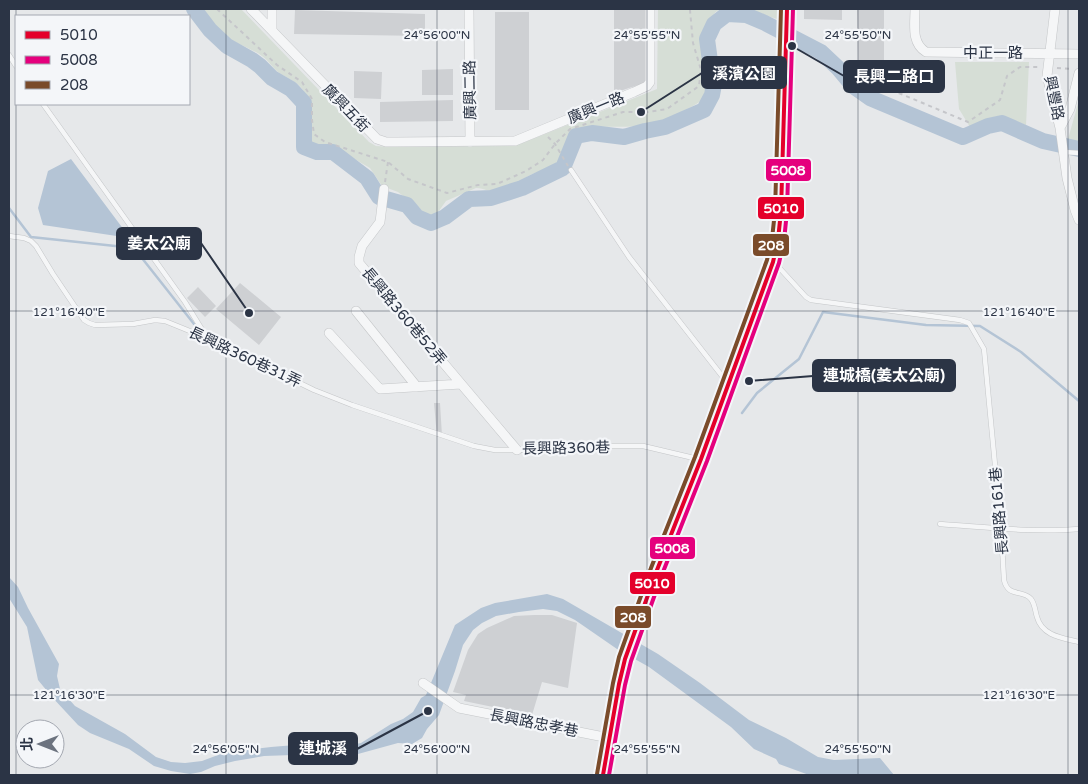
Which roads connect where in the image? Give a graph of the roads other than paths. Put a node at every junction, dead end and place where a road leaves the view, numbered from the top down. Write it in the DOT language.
graph roads {
  1 [pos="251,9"];
  2 [pos="272,9"];
  3 [pos="469,9"];
  4 [pos="650,9"];
  5 [pos="787,9"];
  6 [pos="915,9"];
  7 [pos="1055,9"];
  8 [pos="272,30"];
  9 [pos="1050,54"];
  10 [pos="1079,54"];
  11 [pos="1079,71"];
  12 [pos="44,105"];
  13 [pos="1061,133"];
  14 [pos="470,142"];
  15 [pos="1063,151"];
  16 [pos="1079,153"];
  17 [pos="571,170"];
  18 [pos="384,189"];
  19 [pos="1079,220"];
  20 [pos="9,236"];
  21 [pos="773,262"];
  22 [pos="356,311"];
  23 [pos="329,333"];
  24 [pos="207,338"];
  25 [pos="461,384"];
  26 [pos="728,384"];
  27 [pos="417,387"];
  28 [pos="516,450"];
  29 [pos="701,459"];
  30 [pos="940,524"];
  31 [pos="1001,528"];
  32 [pos="1079,529"];
  33 [pos="1079,642"];
  34 [pos="423,683"];
  35 [pos="609,738"];
  36 [pos="604,775"];
  1 -- 8 [label="street, 廣興五街"];
  2 -- 8 [label="street"];
  3 -- 14 [label="street, 廣興二路"];
  4 -- 14 [label="street, 廣興一路"];
  5 -- 21 [label="main road"];
  6 -- 9 [label="street, 中正一路"];
  7 -- 9 [label="street, 興豐路"];
  8 -- 14 [label="street, 廣興五街"];
  9 -- 10 [label="street, 中正一路"];
  9 -- 13 [label="street, 興豐路"];
  11 -- 13 [label="street, 興豐路"];
  12 -- 24 [label="lane"];
  13 -- 15 [label="street"];
  15 -- 16 [label="lane"];
  15 -- 19 [label="street"];
  17 -- 26 [label="lane"];
  18 -- 25 [label="street, 長興路360巷52弄"];
  20 -- 24 [label="lane, 長興路360巷31弄"];
  21 -- 26 [label="main road"];
  21 -- 31 [label="lane, 長興路161巷"];
  22 -- 27 [label="street"];
  23 -- 27 [label="street"];
  24 -- 28 [label="lane, 長興路360巷31弄"];
  25 -- 27 [label="street"];
  25 -- 28 [label="street, 長興路360巷"];
  26 -- 29 [label="main road"];
  28 -- 29 [label="lane, 長興路360巷"];
  29 -- 35 [label="main road"];
  30 -- 31 [label="lane"];
  31 -- 32 [label="lane"];
  31 -- 33 [label="lane, 長興路161巷"];
  34 -- 35 [label="street, 長興路忠孝巷"];
  35 -- 36 [label="main road"];
}
